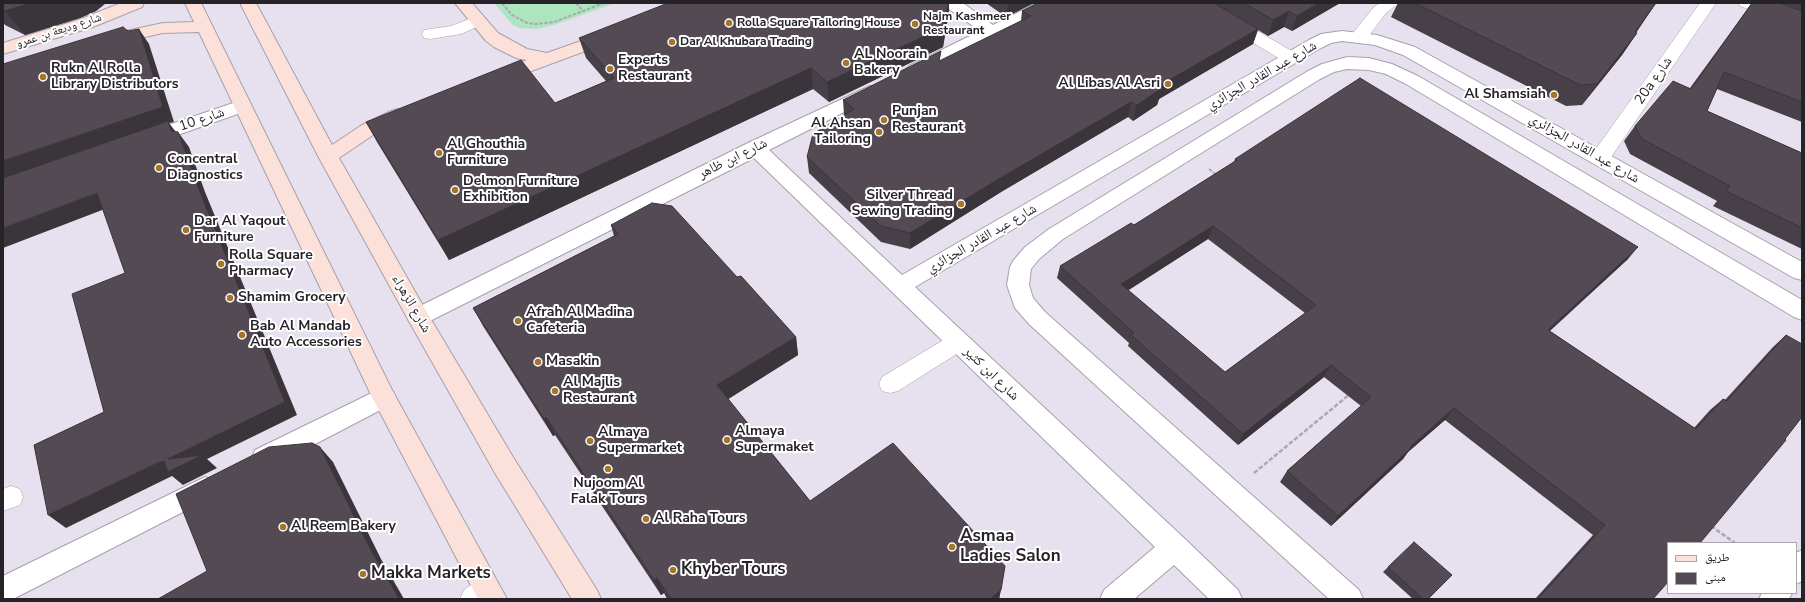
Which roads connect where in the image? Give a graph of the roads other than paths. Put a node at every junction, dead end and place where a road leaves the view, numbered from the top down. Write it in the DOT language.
graph roads {
  1 [pos="136,3"];
  2 [pos="193,3"];
  3 [pos="230,3"];
  4 [pos="463,3"];
  5 [pos="952,3"];
  6 [pos="1050,3"];
  7 [pos="1198,3"];
  8 [pos="1391,3"];
  9 [pos="1708,3"];
  10 [pos="1746,3"];
  11 [pos="252,11"];
  12 [pos="477,21"];
  13 [pos="1802,24"];
  14 [pos="205,27"];
  15 [pos="623,31"];
  16 [pos="992,32"];
  17 [pos="430,34"];
  18 [pos="1359,38"];
  19 [pos="98,44"];
  20 [pos="8,47"];
  21 [pos="1291,58"];
  22 [pos="550,59"];
  23 [pos="3,62"];
  24 [pos="1462,80"];
  25 [pos="482,84"];
  26 [pos="1436,95"];
  27 [pos="242,106"];
  28 [pos="415,109"];
  29 [pos="130,145"];
  30 [pos="755,148"];
  31 [pos="328,156"];
  32 [pos="1600,158"];
  33 [pos="1027,213"];
  34 [pos="1056,234"];
  35 [pos="1802,272"];
  36 [pos="900,286"];
  37 [pos="1802,311"];
  38 [pos="418,317"];
  39 [pos="958,342"];
  40 [pos="890,384"];
  41 [pos="384,397"];
  42 [pos="1174,547"];
  43 [pos="3,590"];
  44 [pos="484,596"];
  45 [pos="586,599"];
  46 [pos="1114,599"];
  47 [pos="1228,599"];
  48 [pos="1348,599"];
  1 -- 20 [label="main road, شارع وديعة بن عمرو"];
  2 -- 14 [label="main road"];
  3 -- 11 [label="main road"];
  4 -- 12 [label="main road"];
  5 -- 16 [label="street"];
  6 -- 16 [label="street, شارع ابن ظاهر"];
  7 -- 21 [label="lane"];
  8 -- 18 [label="lane"];
  9 -- 32 [label="lane, 20a شارع"];
  10 -- 13 [label="lane"];
  11 -- 31 [label="main road, شارع الزهراء"];
  12 -- 17 [label="lane"];
  12 -- 22 [label="main road"];
  14 -- 19 [label="main road, شارع وديعة بن عمرو"];
  14 -- 27 [label="main road"];
  15 -- 22 [label="main road"];
  16 -- 30 [label="street, شارع ابن ظاهر"];
  18 -- 21 [label="street, شارع عبد القادر الجزائري"];
  18 -- 24 [label="street, شارع عبد القادر الجزائري"];
  20 -- 23 [label="main road"];
  21 -- 33 [label="street, شارع عبد القادر الجزائري"];
  22 -- 25 [label="main road"];
  24 -- 26 [label="street"];
  24 -- 32 [label="street, شارع عبد القادر الجزائري"];
  26 -- 34 [label="street"];
  26 -- 37 [label="street"];
  27 -- 29 [label="street, شارع 10"];
  27 -- 41 [label="main road"];
  28 -- 31 [label="main road"];
  30 -- 36 [label="street, شارع ابن كثير"];
  30 -- 38 [label="street, شارع ابن ظاهر"];
  31 -- 38 [label="main road, شارع الزهراء"];
  32 -- 35 [label="street, شارع عبد القادر الجزائري"];
  33 -- 34 [label="street"];
  33 -- 36 [label="street, شارع عبد القادر الجزائري"];
  34 -- 48 [label="street"];
  36 -- 39 [label="street, شارع ابن كثير"];
  38 -- 45 [label="main road, شارع الزهراء"];
  39 -- 40 [label="lane"];
  39 -- 42 [label="street, شارع ابن كثير"];
  41 -- 43 [label="street"];
  41 -- 44 [label="main road"];
  42 -- 46 [label="street"];
  42 -- 47 [label="street, شارع ابن كثير"];
}
